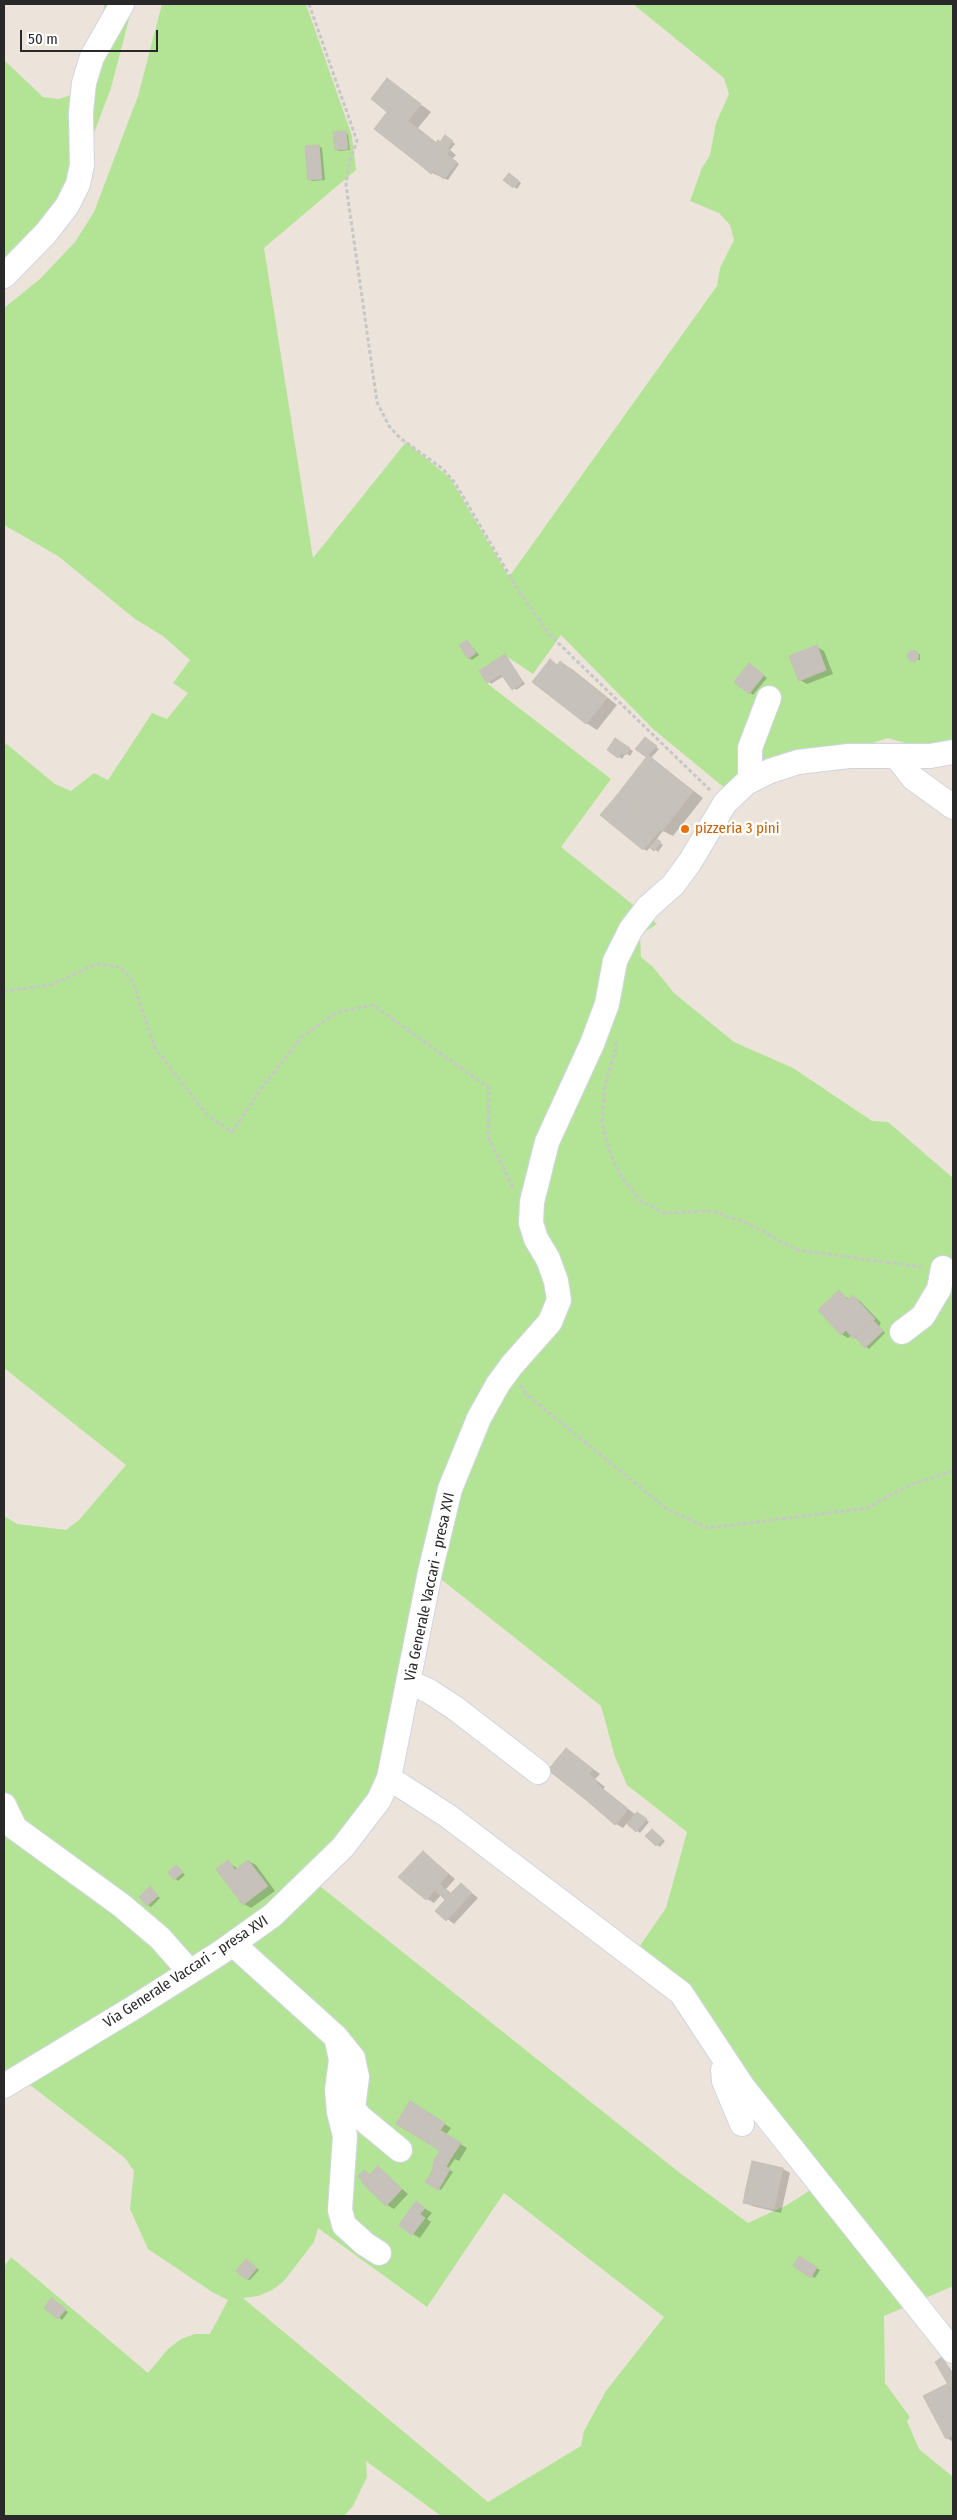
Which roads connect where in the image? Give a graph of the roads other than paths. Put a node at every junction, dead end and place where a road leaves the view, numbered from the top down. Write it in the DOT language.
graph roads {
  1 [pos="122,4"];
  2 [pos="4,276"];
  3 [pos="769,698"];
  4 [pos="953,752"];
  5 [pos="896,756"];
  6 [pos="750,781"];
  7 [pos="953,807"];
  8 [pos="943,1268"];
  9 [pos="902,1332"];
  10 [pos="410,1682"];
  11 [pos="538,1772"];
  12 [pos="389,1778"];
  13 [pos="4,1804"];
  14 [pos="233,1944"];
  15 [pos="190,1972"];
  16 [pos="336,2037"];
  17 [pos="722,2058"];
  18 [pos="4,2086"];
  19 [pos="742,2124"];
  20 [pos="400,2150"];
  21 [pos="379,2253"];
  22 [pos="953,2351"];
  1 -- 2 [label="street"];
  3 -- 6 [label="street"];
  4 -- 5 [label="street, Via Generale Vaccari - presa XVI"];
  5 -- 6 [label="street, Via Generale Vaccari - presa XVI"];
  5 -- 7 [label="street"];
  6 -- 10 [label="street, Via Generale Vaccari - presa XVI"];
  8 -- 9 [label="street"];
  10 -- 11 [label="street"];
  10 -- 12 [label="street, Via Generale Vaccari - presa XVI"];
  12 -- 14 [label="street, Via Generale Vaccari - presa XVI"];
  12 -- 17 [label="street"];
  13 -- 15 [label="street"];
  14 -- 15 [label="street, Via Generale Vaccari - presa XVI"];
  14 -- 16 [label="street"];
  15 -- 18 [label="street, Via Generale Vaccari - presa XVI"];
  16 -- 20 [label="street"];
  16 -- 21 [label="street"];
  17 -- 19 [label="street"];
  17 -- 22 [label="street"];
}
